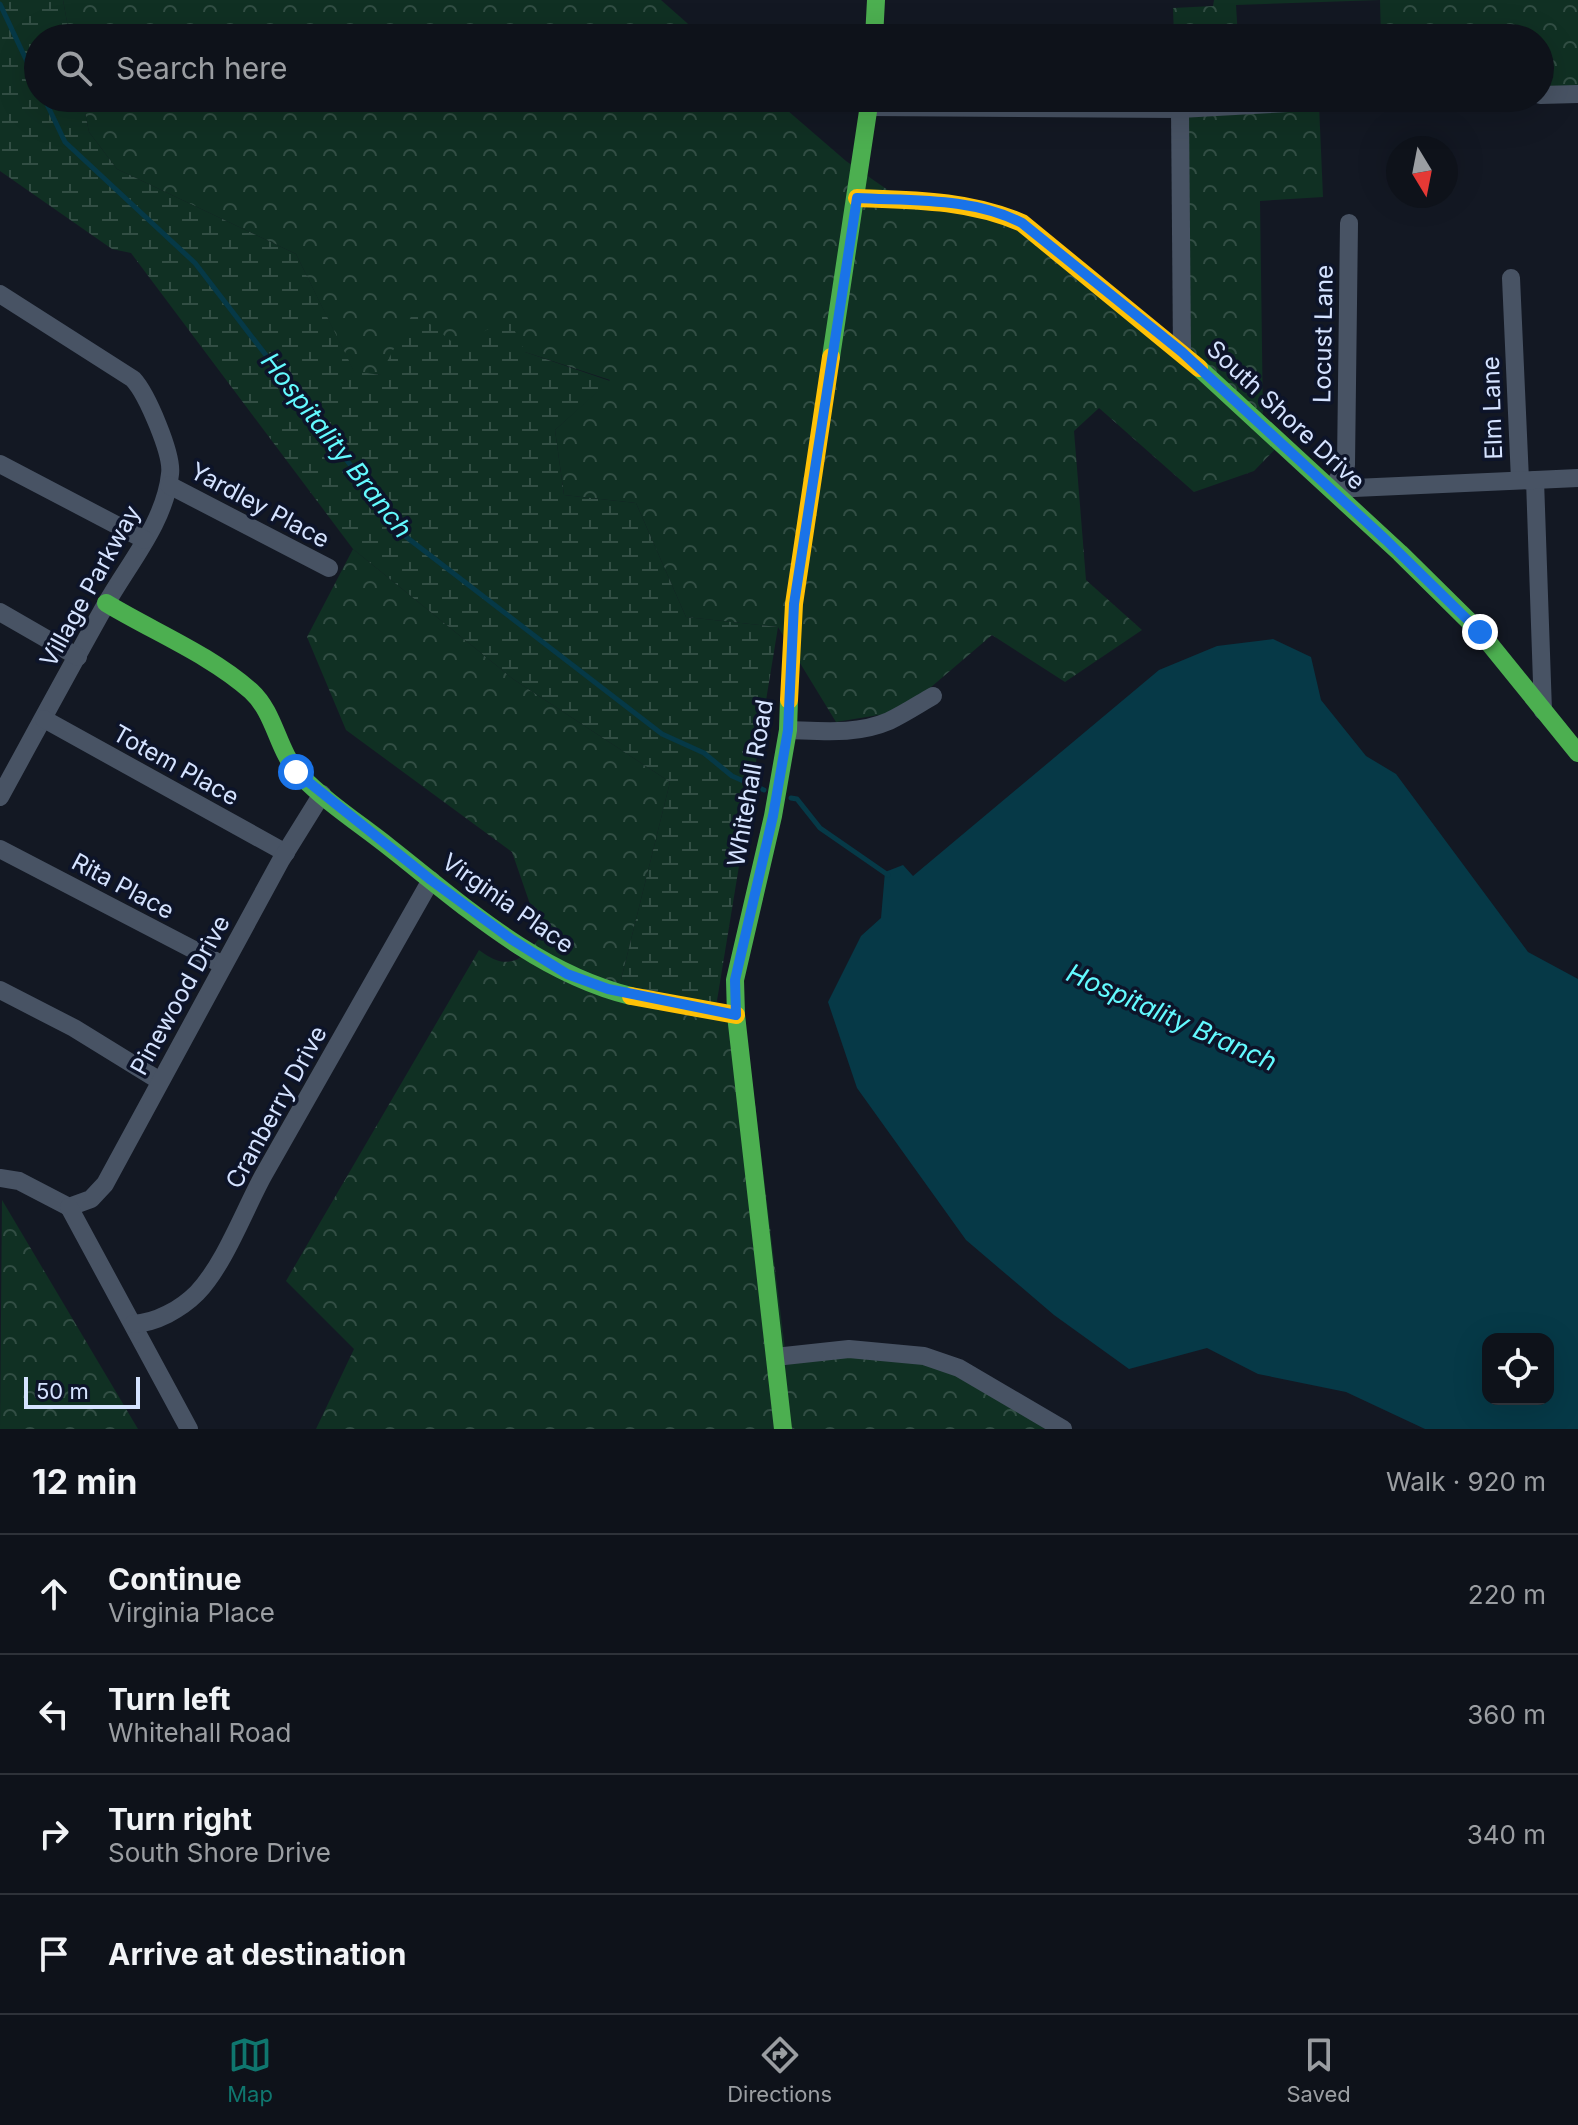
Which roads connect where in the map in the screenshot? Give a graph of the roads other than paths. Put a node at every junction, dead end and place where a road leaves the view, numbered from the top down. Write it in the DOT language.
graph roads {
  1 [pos="876,0"];
  2 [pos="875,24"];
  3 [pos="1578,94"];
  4 [pos="1554,95"];
  5 [pos="869,112"];
  6 [pos="1180,112"];
  7 [pos="857,198"];
  8 [pos="1349,223"];
  9 [pos="1511,278"];
  10 [pos="0,294"];
  11 [pos="1182,352"];
  12 [pos="0,464"];
  13 [pos="1578,478"];
  14 [pos="1527,480"];
  15 [pos="169,485"];
  16 [pos="1332,489"];
  17 [pos="145,540"];
  18 [pos="329,568"];
  19 [pos="106,603"];
  20 [pos="0,612"];
  21 [pos="78,657"];
  22 [pos="933,696"];
  23 [pos="1543,711"];
  24 [pos="44,719"];
  25 [pos="788,730"];
  26 [pos="1578,753"];
  27 [pos="6,770"];
  28 [pos="322,794"];
  29 [pos="0,797"];
  30 [pos="0,849"];
  31 [pos="286,853"];
  32 [pos="431,880"];
  33 [pos="223,965"];
  34 [pos="0,990"];
  35 [pos="736,1015"];
  36 [pos="160,1081"];
  37 [pos="0,1178"];
  38 [pos="69,1207"];
  39 [pos="133,1324"];
  40 [pos="775,1357"];
  41 [pos="189,1429"];
  42 [pos="783,1429"];
  43 [pos="1063,1429"];
  1 -- 2 [label="street"];
  3 -- 4 [label="street"];
  5 -- 7 [label="street, Whitehall Road"];
  6 -- 11 [label="street"];
  7 -- 11 [label="street, South Shore Drive"];
  7 -- 25 [label="street, Whitehall Road"];
  8 -- 16 [label="street, Locust Lane"];
  9 -- 14 [label="street, Elm Lane"];
  10 -- 15 [label="street, Village Parkway"];
  11 -- 16 [label="street, South Shore Drive"];
  12 -- 17 [label="street"];
  13 -- 14 [label="street"];
  14 -- 16 [label="street"];
  14 -- 23 [label="street, Elm Lane"];
  15 -- 17 [label="street, Village Parkway"];
  15 -- 18 [label="street, Yardley Place"];
  16 -- 23 [label="street, South Shore Drive"];
  17 -- 19 [label="street, Village Parkway"];
  19 -- 21 [label="street, Village Parkway"];
  19 -- 28 [label="street, Virginia Place"];
  20 -- 21 [label="street"];
  21 -- 24 [label="street, Village Parkway"];
  22 -- 25 [label="street"];
  23 -- 26 [label="street, South Shore Drive"];
  24 -- 27 [label="street, Village Parkway"];
  24 -- 31 [label="street, Totem Place"];
  25 -- 35 [label="street, Whitehall Road"];
  27 -- 29 [label="street, Village Parkway"];
  28 -- 31 [label="street, Pinewood Drive"];
  28 -- 32 [label="street, Virginia Place"];
  30 -- 33 [label="street, Rita Place"];
  31 -- 33 [label="street, Pinewood Drive"];
  32 -- 35 [label="street, Virginia Place"];
  32 -- 39 [label="street, Cranberry Drive"];
  33 -- 36 [label="street, Pinewood Drive"];
  34 -- 36 [label="street"];
  35 -- 40 [label="street, Whitehall Road"];
  36 -- 38 [label="street, Pinewood Drive"];
  37 -- 38 [label="street"];
  38 -- 39 [label="street"];
  39 -- 41 [label="street"];
  40 -- 42 [label="street, Whitehall Road"];
  40 -- 43 [label="street"];
}
